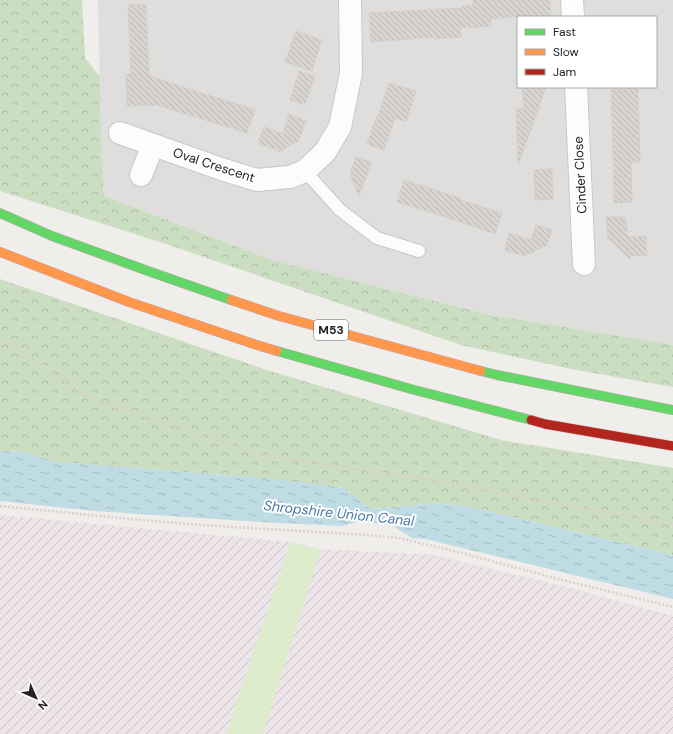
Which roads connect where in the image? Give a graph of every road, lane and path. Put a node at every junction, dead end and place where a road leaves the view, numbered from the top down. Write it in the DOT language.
graph roads {
  1 [pos="350,0"];
  2 [pos="572,0"];
  3 [pos="573,16"];
  4 [pos="576,88"];
  5 [pos="120,133"];
  6 [pos="153,145"];
  7 [pos="305,172"];
  8 [pos="141,175"];
  9 [pos="0,213"];
  10 [pos="419,251"];
  11 [pos="0,252"];
  12 [pos="584,264"];
  13 [pos="0,342"];
  14 [pos="673,410"];
  15 [pos="673,446"];
  16 [pos="0,506"];
  17 [pos="673,525"];
  18 [pos="673,607"];
  1 -- 7 [label="street, Oval Crescent"];
  2 -- 3 [label="street"];
  4 -- 12 [label="street, Cinder Close"];
  5 -- 6 [label="street, Oval Crescent"];
  6 -- 7 [label="street, Oval Crescent"];
  6 -- 8 [label="street"];
  7 -- 10 [label="lane"];
  9 -- 14 [label="highway, M53"];
  11 -- 15 [label="highway"];
  13 -- 17 [label="path"];
  16 -- 18 [label="path"];
}
